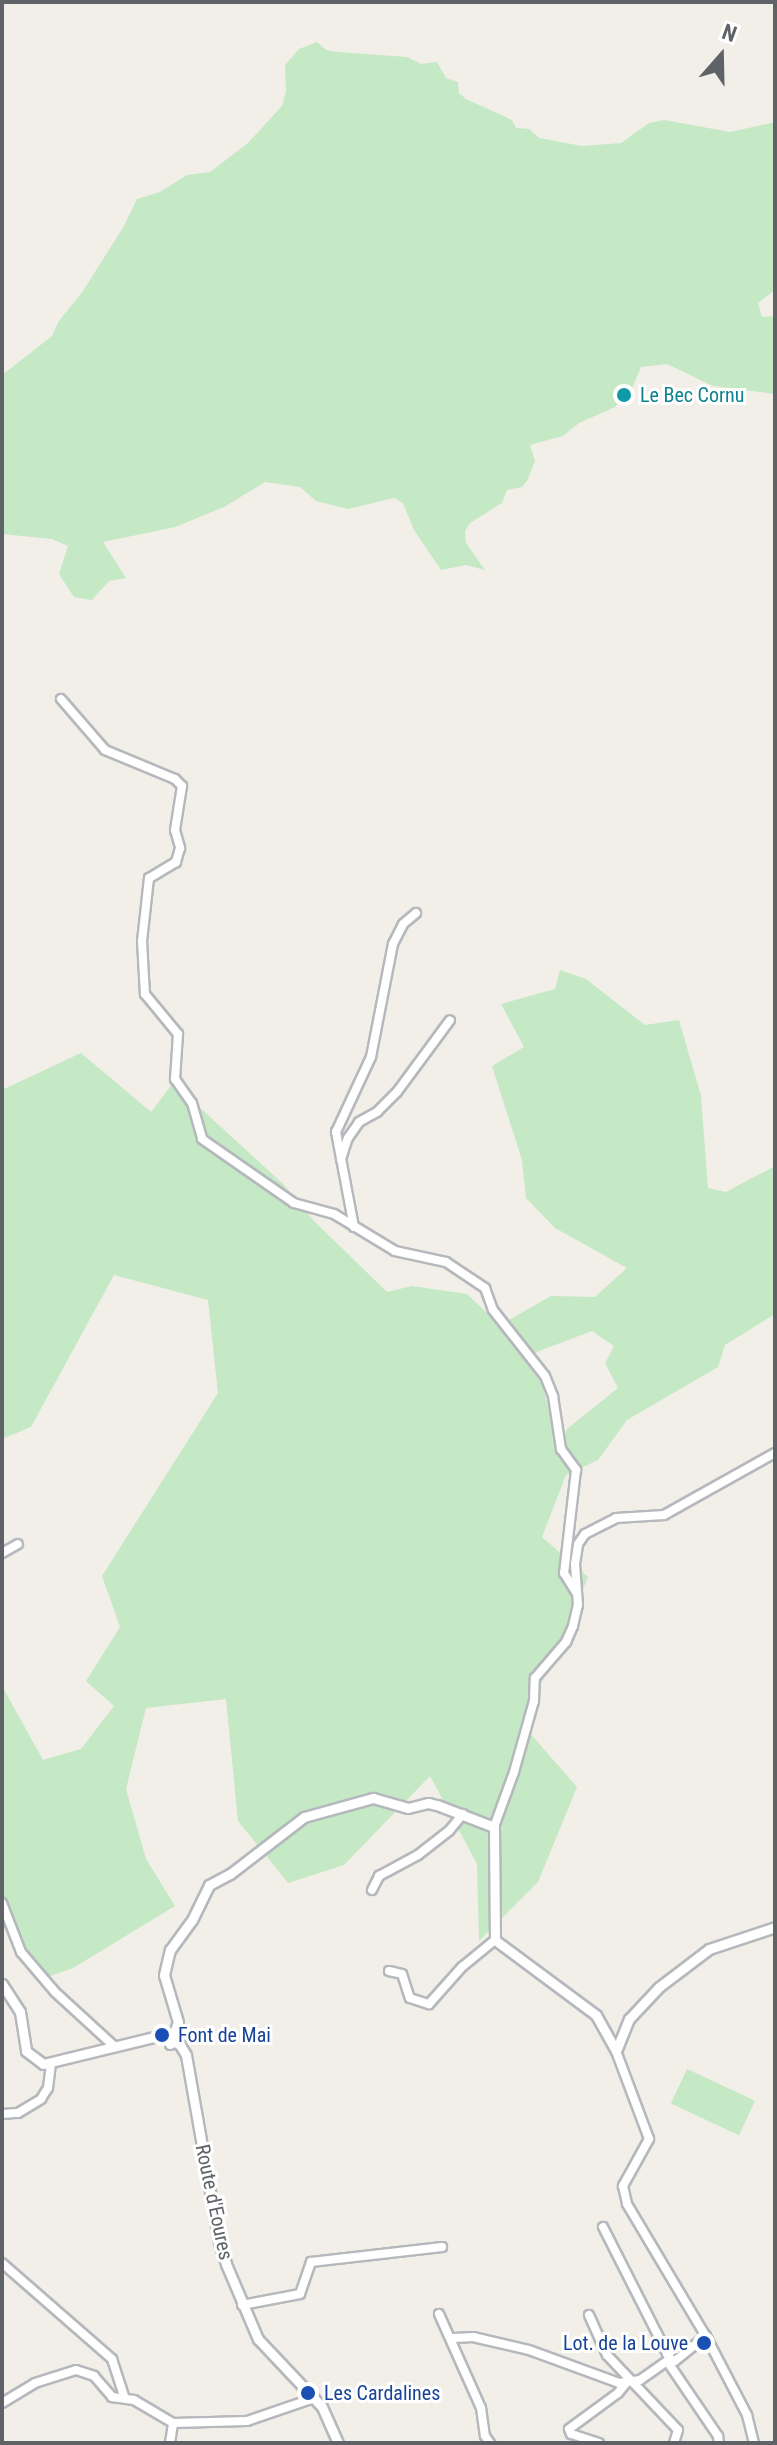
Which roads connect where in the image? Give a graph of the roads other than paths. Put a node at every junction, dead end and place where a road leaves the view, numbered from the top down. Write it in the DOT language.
graph roads {
  1 [pos="61,699"];
  2 [pos="416,913"];
  3 [pos="450,1020"];
  4 [pos="341,1160"];
  5 [pos="354,1227"];
  6 [pos="775,1453"];
  7 [pos="18,1544"];
  8 [pos="2,1553"];
  9 [pos="576,1592"];
  10 [pos="463,1814"];
  11 [pos="494,1827"];
  12 [pos="372,1890"];
  13 [pos="2,1903"];
  14 [pos="775,1927"];
  15 [pos="495,1940"];
  16 [pos="389,1971"];
  17 [pos="2,1984"];
  18 [pos="172,2041"];
  19 [pos="115,2047"];
  20 [pos="616,2051"];
  21 [pos="51,2065"];
  22 [pos="2,2114"];
  23 [pos="603,2227"];
  24 [pos="442,2247"];
  25 [pos="2,2263"];
  26 [pos="242,2305"];
  27 [pos="439,2314"];
  28 [pos="589,2315"];
  29 [pos="704,2337"];
  30 [pos="454,2338"];
  31 [pos="670,2359"];
  32 [pos="629,2382"];
  33 [pos="124,2397"];
  34 [pos="314,2398"];
  35 [pos="2,2403"];
  36 [pos="173,2423"];
  37 [pos="170,2443"];
  38 [pos="338,2443"];
  39 [pos="490,2443"];
  40 [pos="599,2443"];
  41 [pos="674,2443"];
  42 [pos="719,2443"];
  43 [pos="754,2443"];
  1 -- 5 [label="street"];
  2 -- 4 [label="street"];
  3 -- 4 [label="street"];
  4 -- 5 [label="street"];
  5 -- 9 [label="street"];
  6 -- 9 [label="street"];
  7 -- 8 [label="street"];
  9 -- 11 [label="street"];
  10 -- 11 [label="street"];
  10 -- 12 [label="street"];
  10 -- 18 [label="street"];
  11 -- 15 [label="street"];
  13 -- 19 [label="street"];
  14 -- 20 [label="street"];
  15 -- 16 [label="street"];
  15 -- 20 [label="street"];
  17 -- 21 [label="street"];
  18 -- 19 [label="street"];
  18 -- 26 [label="street, Route d'Eoures"];
  19 -- 21 [label="street"];
  20 -- 29 [label="street"];
  21 -- 22 [label="street"];
  23 -- 31 [label="street"];
  24 -- 26 [label="street"];
  25 -- 33 [label="street"];
  26 -- 34 [label="street, Route d'Eoures"];
  27 -- 39 [label="street"];
  28 -- 32 [label="street"];
  29 -- 31 [label="street"];
  29 -- 43 [label="street"];
  30 -- 32 [label="street"];
  31 -- 32 [label="street"];
  31 -- 42 [label="street"];
  32 -- 40 [label="street"];
  32 -- 41 [label="street"];
  33 -- 35 [label="street"];
  33 -- 36 [label="street"];
  34 -- 36 [label="street"];
  34 -- 38 [label="street, Route d'Eoures"];
  36 -- 37 [label="street"];
}
